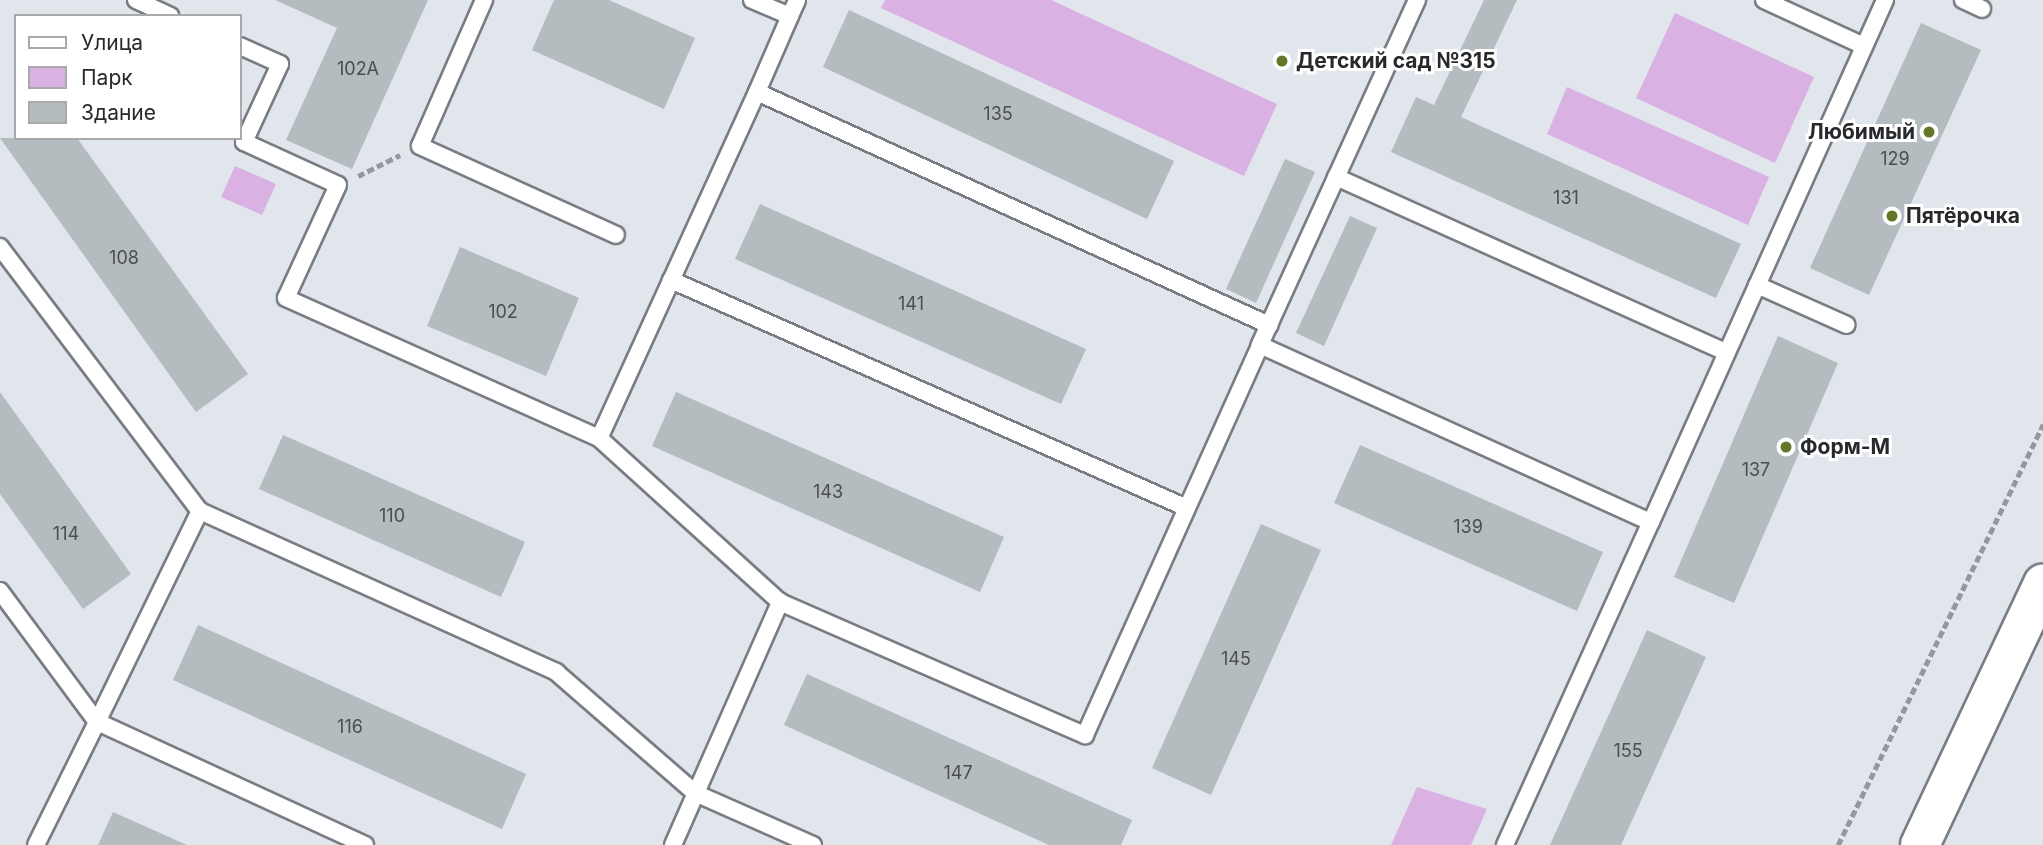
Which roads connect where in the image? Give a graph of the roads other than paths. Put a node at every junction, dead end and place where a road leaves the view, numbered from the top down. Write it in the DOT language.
graph roads {
  1 [pos="136,0"];
  2 [pos="484,0"];
  3 [pos="752,0"];
  4 [pos="797,0"];
  5 [pos="1418,0"];
  6 [pos="1764,0"];
  7 [pos="1885,0"];
  8 [pos="1963,0"];
  9 [pos="1982,9"];
  10 [pos="168,14"];
  11 [pos="790,16"];
  12 [pos="1864,46"];
  13 [pos="242,47"];
  14 [pos="757,92"];
  15 [pos="1336,177"];
  16 [pos="616,236"];
  17 [pos="0,247"];
  18 [pos="671,280"];
  19 [pos="1757,285"];
  20 [pos="1269,325"];
  21 [pos="1847,325"];
  22 [pos="1260,345"];
  23 [pos="1726,352"];
  24 [pos="599,438"];
  25 [pos="1187,508"];
  26 [pos="200,511"];
  27 [pos="1651,522"];
  28 [pos="2043,584"];
  29 [pos="0,591"];
  30 [pos="780,602"];
  31 [pos="97,722"];
  32 [pos="695,793"];
  33 [pos="36,845"];
  34 [pos="365,845"];
  35 [pos="673,845"];
  36 [pos="813,845"];
  37 [pos="1505,845"];
  38 [pos="1920,845"];
  1 -- 10 [label="lane"];
  2 -- 16 [label="lane"];
  3 -- 11 [label="lane"];
  4 -- 11 [label="lane"];
  5 -- 15 [label="lane"];
  6 -- 12 [label="lane"];
  7 -- 12 [label="lane"];
  8 -- 9 [label="lane"];
  11 -- 14 [label="lane"];
  12 -- 19 [label="lane"];
  13 -- 24 [label="lane"];
  14 -- 18 [label="lane"];
  14 -- 20 [label="lane"];
  15 -- 20 [label="lane"];
  15 -- 23 [label="lane"];
  17 -- 26 [label="lane"];
  18 -- 24 [label="lane"];
  18 -- 25 [label="lane"];
  19 -- 21 [label="lane"];
  19 -- 23 [label="lane"];
  20 -- 22 [label="lane"];
  22 -- 25 [label="lane"];
  22 -- 27 [label="lane"];
  23 -- 27 [label="lane"];
  24 -- 30 [label="lane"];
  25 -- 30 [label="lane"];
  26 -- 31 [label="lane"];
  26 -- 32 [label="lane"];
  27 -- 37 [label="lane"];
  28 -- 38 [label="main road"];
  29 -- 31 [label="lane"];
  30 -- 32 [label="lane"];
  31 -- 33 [label="lane"];
  31 -- 34 [label="lane"];
  32 -- 35 [label="lane"];
  32 -- 36 [label="lane"];
}
